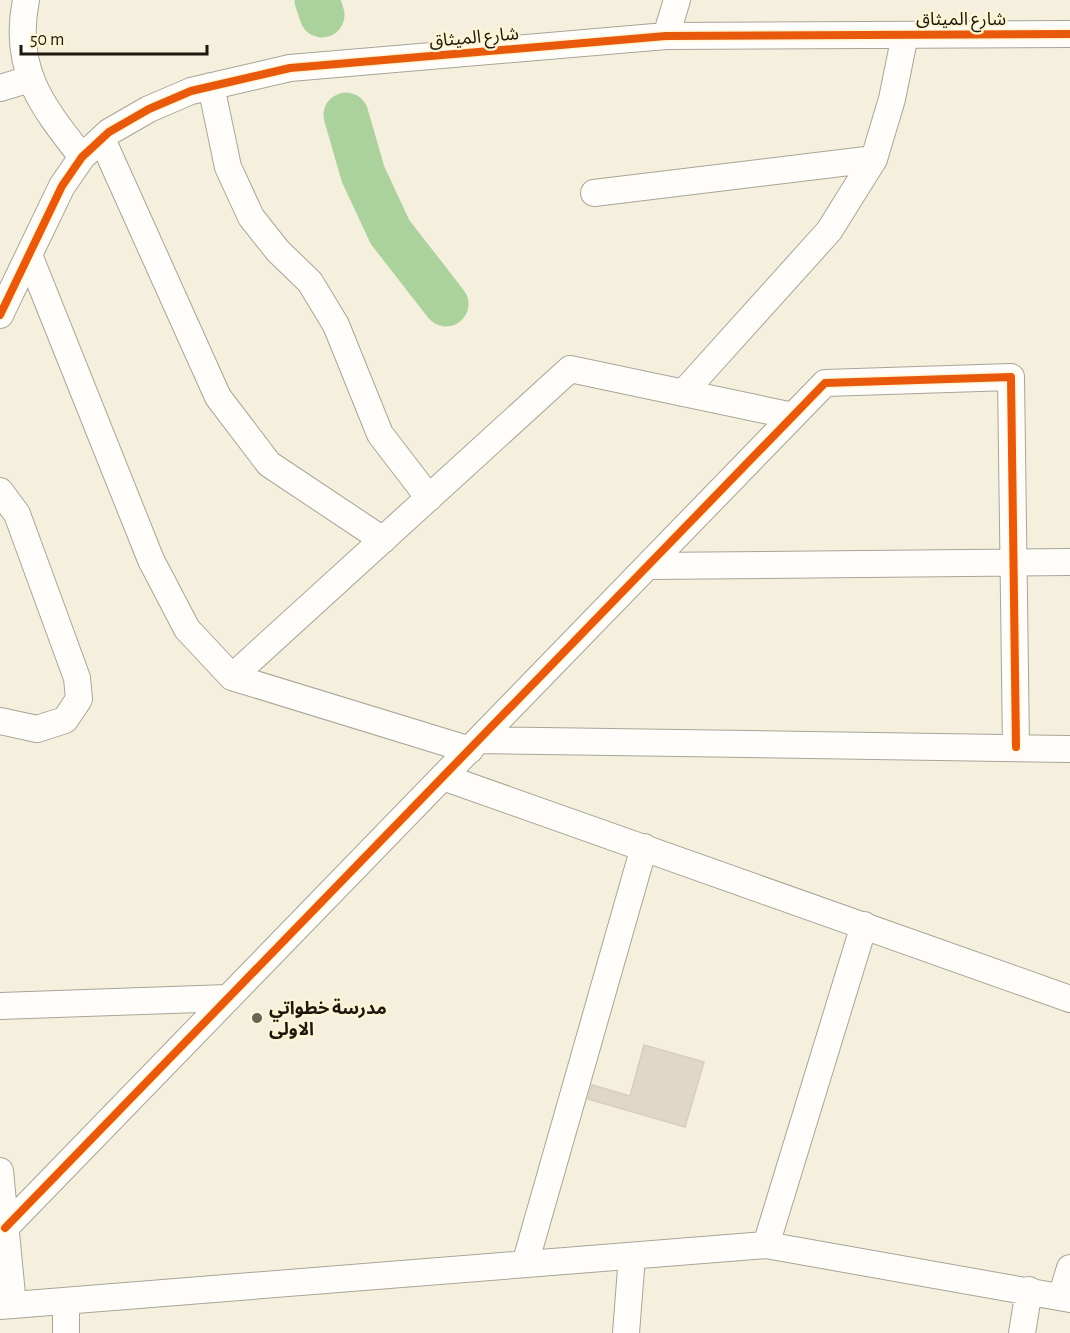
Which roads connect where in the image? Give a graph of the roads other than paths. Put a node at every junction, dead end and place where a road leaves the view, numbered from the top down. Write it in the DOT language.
graph roads {
  1 [pos="27,0"];
  2 [pos="678,0"];
  3 [pos="1070,34"];
  4 [pos="905,35"];
  5 [pos="666,36"];
  6 [pos="30,79"];
  7 [pos="211,87"];
  8 [pos="0,88"];
  9 [pos="102,139"];
  10 [pos="82,157"];
  11 [pos="874,159"];
  12 [pos="594,192"];
  13 [pos="29,255"];
  14 [pos="0,315"];
  15 [pos="683,393"];
  16 [pos="793,417"];
  17 [pos="0,491"];
  18 [pos="429,498"];
  19 [pos="383,540"];
  20 [pos="1014,562"];
  21 [pos="1070,562"];
  22 [pos="648,566"];
  23 [pos="232,677"];
  24 [pos="0,721"];
  25 [pos="474,745"];
  26 [pos="1016,747"];
  27 [pos="1070,749"];
  28 [pos="443,777"];
  29 [pos="644,847"];
  30 [pos="864,925"];
  31 [pos="228,998"];
  32 [pos="1070,999"];
  33 [pos="0,1006"];
  34 [pos="0,1171"];
  35 [pos="6,1228"];
  36 [pos="766,1245"];
  37 [pos="632,1256"];
  38 [pos="525,1264"];
  39 [pos="1070,1268"];
  40 [pos="1029,1290"];
  41 [pos="1065,1298"];
  42 [pos="66,1301"];
  43 [pos="7,1305"];
  44 [pos="66,1333"];
  45 [pos="626,1333"];
  46 [pos="1022,1333"];
  1 -- 6 [label="street"];
  2 -- 5 [label="street"];
  3 -- 4 [label="street, شارع الميثاق"];
  4 -- 5 [label="street, شارع الميثاق"];
  4 -- 11 [label="street"];
  5 -- 7 [label="street, شارع الميثاق"];
  6 -- 8 [label="street"];
  6 -- 10 [label="street"];
  7 -- 9 [label="street, شارع الميثاق"];
  7 -- 18 [label="street"];
  9 -- 10 [label="street, شارع الميثاق"];
  9 -- 19 [label="street"];
  10 -- 13 [label="street, شارع الميثاق"];
  11 -- 12 [label="street"];
  11 -- 15 [label="street"];
  13 -- 14 [label="street, شارع الميثاق"];
  13 -- 23 [label="street"];
  15 -- 16 [label="street"];
  15 -- 18 [label="street"];
  16 -- 20 [label="street"];
  16 -- 22 [label="street"];
  17 -- 24 [label="street"];
  18 -- 19 [label="street"];
  19 -- 23 [label="street"];
  20 -- 21 [label="street"];
  20 -- 22 [label="street"];
  20 -- 26 [label="street"];
  22 -- 25 [label="street"];
  23 -- 25 [label="street"];
  25 -- 26 [label="street"];
  25 -- 28 [label="street"];
  26 -- 27 [label="street"];
  28 -- 29 [label="street"];
  28 -- 31 [label="street"];
  29 -- 30 [label="street"];
  29 -- 38 [label="street"];
  30 -- 32 [label="street"];
  30 -- 36 [label="street"];
  31 -- 33 [label="street"];
  31 -- 35 [label="street"];
  34 -- 35 [label="street"];
  35 -- 43 [label="street"];
  36 -- 37 [label="street"];
  36 -- 40 [label="street"];
  37 -- 38 [label="street"];
  37 -- 45 [label="street"];
  38 -- 42 [label="street"];
  39 -- 41 [label="street"];
  40 -- 41 [label="street"];
  40 -- 46 [label="street"];
  42 -- 43 [label="street"];
  42 -- 44 [label="street"];
}
